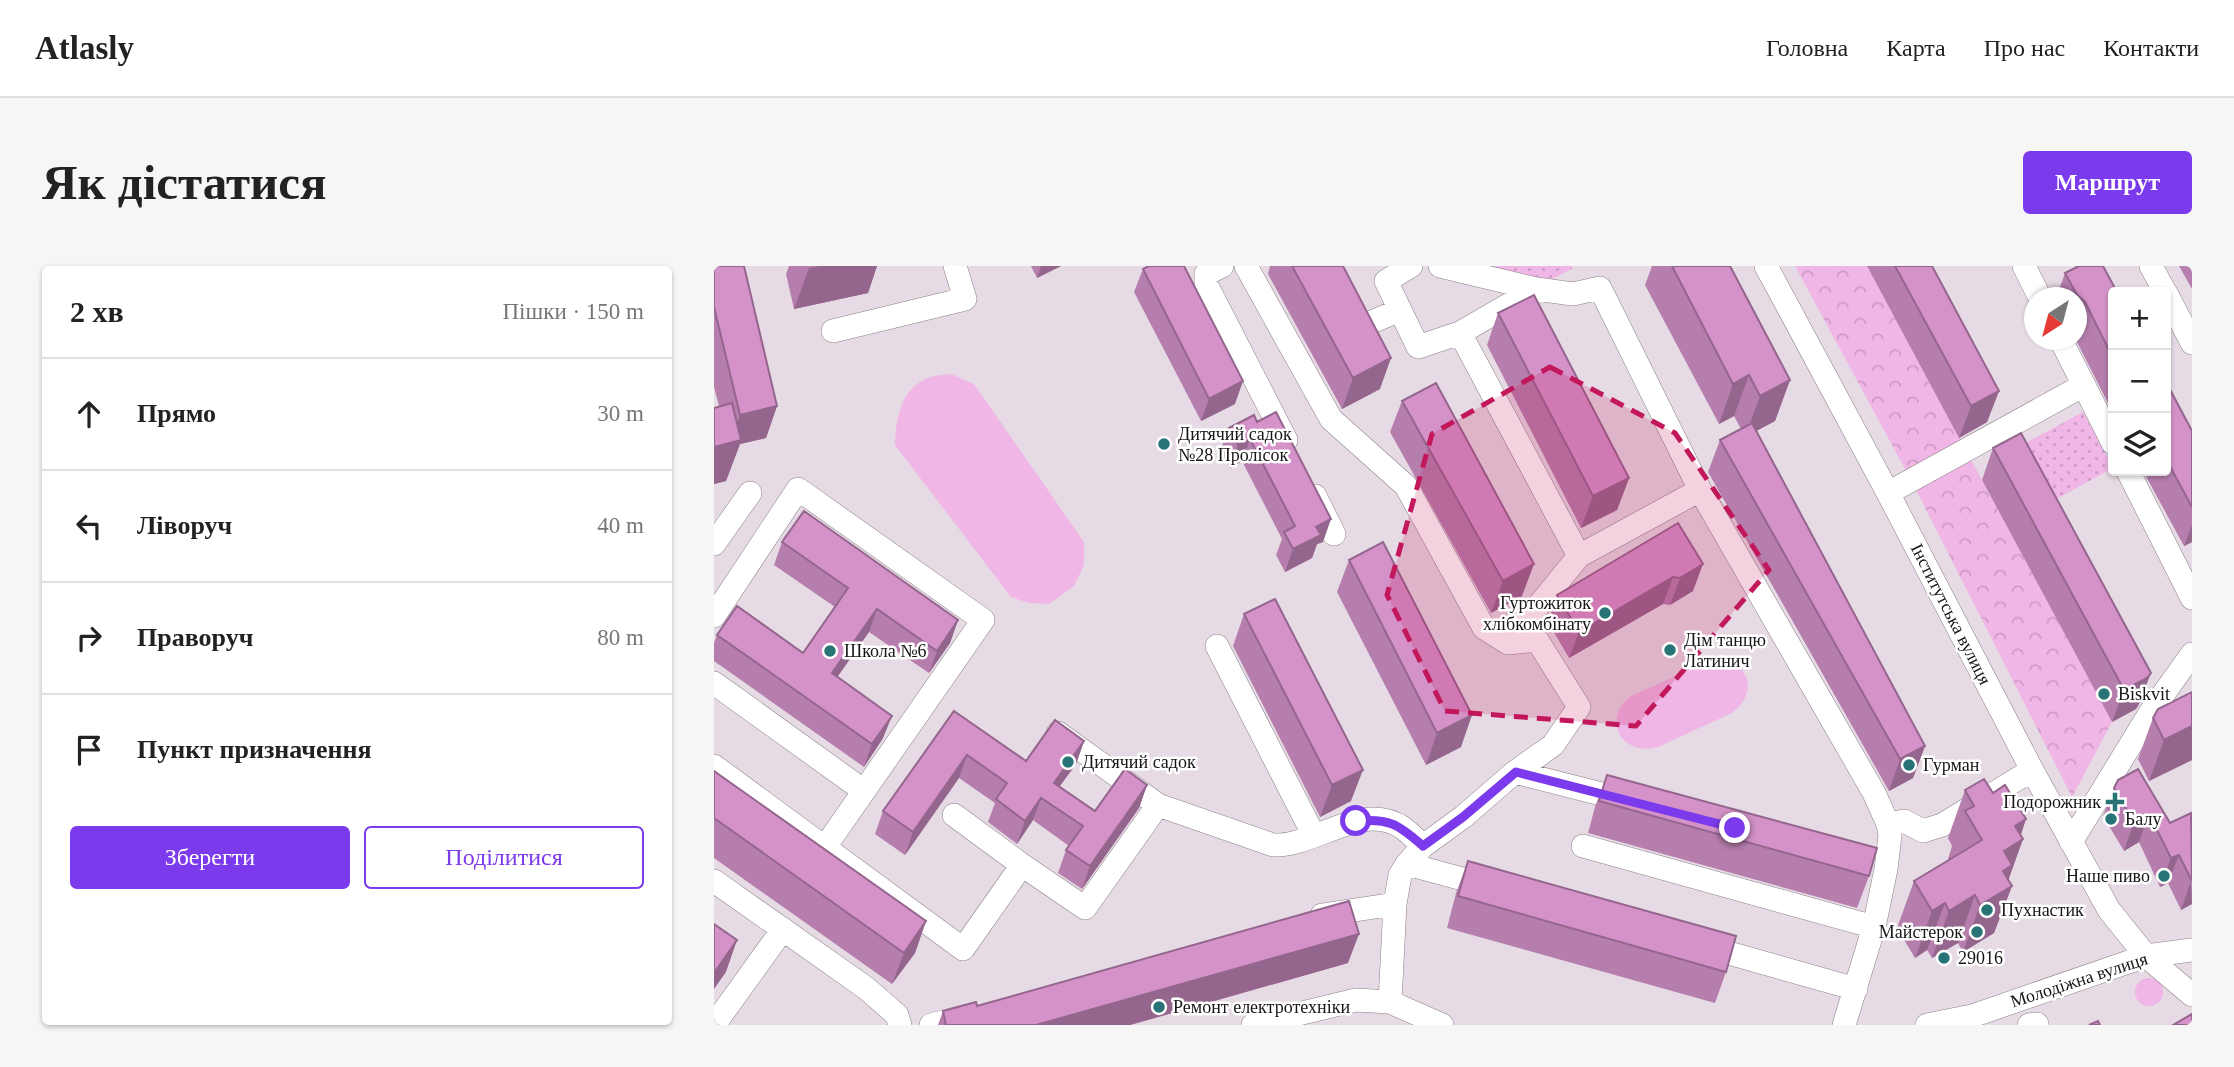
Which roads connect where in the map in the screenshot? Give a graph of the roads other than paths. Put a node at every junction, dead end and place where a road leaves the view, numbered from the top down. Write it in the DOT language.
graph roads {
  1 [pos="955,266"];
  2 [pos="1222,266"];
  3 [pos="1440,266"];
  4 [pos="1766,266"];
  5 [pos="2024,266"];
  6 [pos="2151,266"];
  7 [pos="1406,267"];
  8 [pos="1251,268"];
  9 [pos="2034,287"];
  10 [pos="2163,287"];
  11 [pos="1536,289"];
  12 [pos="2171,303"];
  13 [pos="1400,310"];
  14 [pos="1367,324"];
  15 [pos="833,331"];
  16 [pos="1460,333"];
  17 [pos="2192,343"];
  18 [pos="2066,350"];
  19 [pos="2084,385"];
  20 [pos="2108,433"];
  21 [pos="2130,476"];
  22 [pos="1700,490"];
  23 [pos="750,493"];
  24 [pos="1888,493"];
  25 [pos="1334,534"];
  26 [pos="714,544"];
  27 [pos="1579,556"];
  28 [pos="2192,598"];
  29 [pos="714,617"];
  30 [pos="1508,643"];
  31 [pos="1217,646"];
  32 [pos="2192,654"];
  33 [pos="714,683"];
  34 [pos="2176,708"];
  35 [pos="2150,713"];
  36 [pos="1050,727"];
  37 [pos="714,766"];
  38 [pos="2032,770"];
  39 [pos="1516,772"];
  40 [pos="864,791"];
  41 [pos="1158,805"];
  42 [pos="1645,805"];
  43 [pos="954,815"];
  44 [pos="1888,824"];
  45 [pos="1314,836"];
  46 [pos="2071,842"];
  47 [pos="1423,846"];
  48 [pos="1583,846"];
  49 [pos="825,847"];
  50 [pos="1861,862"];
  51 [pos="1407,864"];
  52 [pos="1022,865"];
  53 [pos="1886,869"];
  54 [pos="714,881"];
  55 [pos="1514,893"];
  56 [pos="1395,904"];
  57 [pos="1295,923"];
  58 [pos="1874,927"];
  59 [pos="783,929"];
  60 [pos="1686,941"];
  61 [pos="2192,950"];
  62 [pos="2146,956"];
  63 [pos="1856,989"];
  64 [pos="2192,996"];
  65 [pos="1390,1002"];
  66 [pos="982,1012"];
  67 [pos="1974,1020"];
  68 [pos="714,1025"];
  69 [pos="900,1025"];
  70 [pos="931,1025"];
  71 [pos="1253,1025"];
  72 [pos="1442,1025"];
  73 [pos="1844,1025"];
  74 [pos="1927,1025"];
  1 -- 15 [label="street"];
  2 -- 25 [label="street"];
  3 -- 11 [label="street"];
  4 -- 24 [label="street, Інститутська вулиця"];
  5 -- 9 [label="street"];
  6 -- 10 [label="street"];
  7 -- 13 [label="street"];
  8 -- 30 [label="street"];
  11 -- 16 [label="street"];
  11 -- 22 [label="street"];
  12 -- 17 [label="street"];
  13 -- 14 [label="street"];
  13 -- 16 [label="street"];
  16 -- 27 [label="street"];
  18 -- 19 [label="street"];
  19 -- 20 [label="street"];
  19 -- 24 [label="street"];
  21 -- 28 [label="street"];
  22 -- 27 [label="street"];
  22 -- 44 [label="street"];
  23 -- 26 [label="street"];
  24 -- 38 [label="street, Інститутська вулиця"];
  27 -- 30 [label="street"];
  29 -- 40 [label="street"];
  30 -- 39 [label="street"];
  31 -- 45 [label="street"];
  32 -- 35 [label="street"];
  33 -- 40 [label="street"];
  34 -- 35 [label="street"];
  35 -- 46 [label="street"];
  36 -- 41 [label="street"];
  37 -- 49 [label="street"];
  38 -- 44 [label="street"];
  38 -- 46 [label="street, Інститутська вулиця"];
  39 -- 42 [label="street"];
  39 -- 47 [label="street"];
  40 -- 49 [label="street"];
  41 -- 45 [label="street"];
  41 -- 52 [label="street"];
  43 -- 52 [label="street"];
  44 -- 53 [label="street"];
  45 -- 47 [label="street"];
  46 -- 62 [label="street, Інститутська вулиця"];
  47 -- 51 [label="street"];
  48 -- 58 [label="street"];
  49 -- 52 [label="street"];
  50 -- 53 [label="street"];
  51 -- 55 [label="street"];
  51 -- 56 [label="street"];
  53 -- 58 [label="street"];
  54 -- 59 [label="street"];
  56 -- 57 [label="street"];
  56 -- 65 [label="street"];
  58 -- 63 [label="street"];
  59 -- 68 [label="street"];
  59 -- 69 [label="street"];
  60 -- 63 [label="street"];
  61 -- 62 [label="street, Молодіжна вулиця"];
  62 -- 64 [label="street, Інститутська вулиця"];
  62 -- 67 [label="street, Молодіжна вулиця"];
  63 -- 73 [label="street"];
  65 -- 71 [label="street"];
  65 -- 72 [label="street"];
  66 -- 70 [label="street"];
  67 -- 74 [label="street, Молодіжна вулиця"];
}
